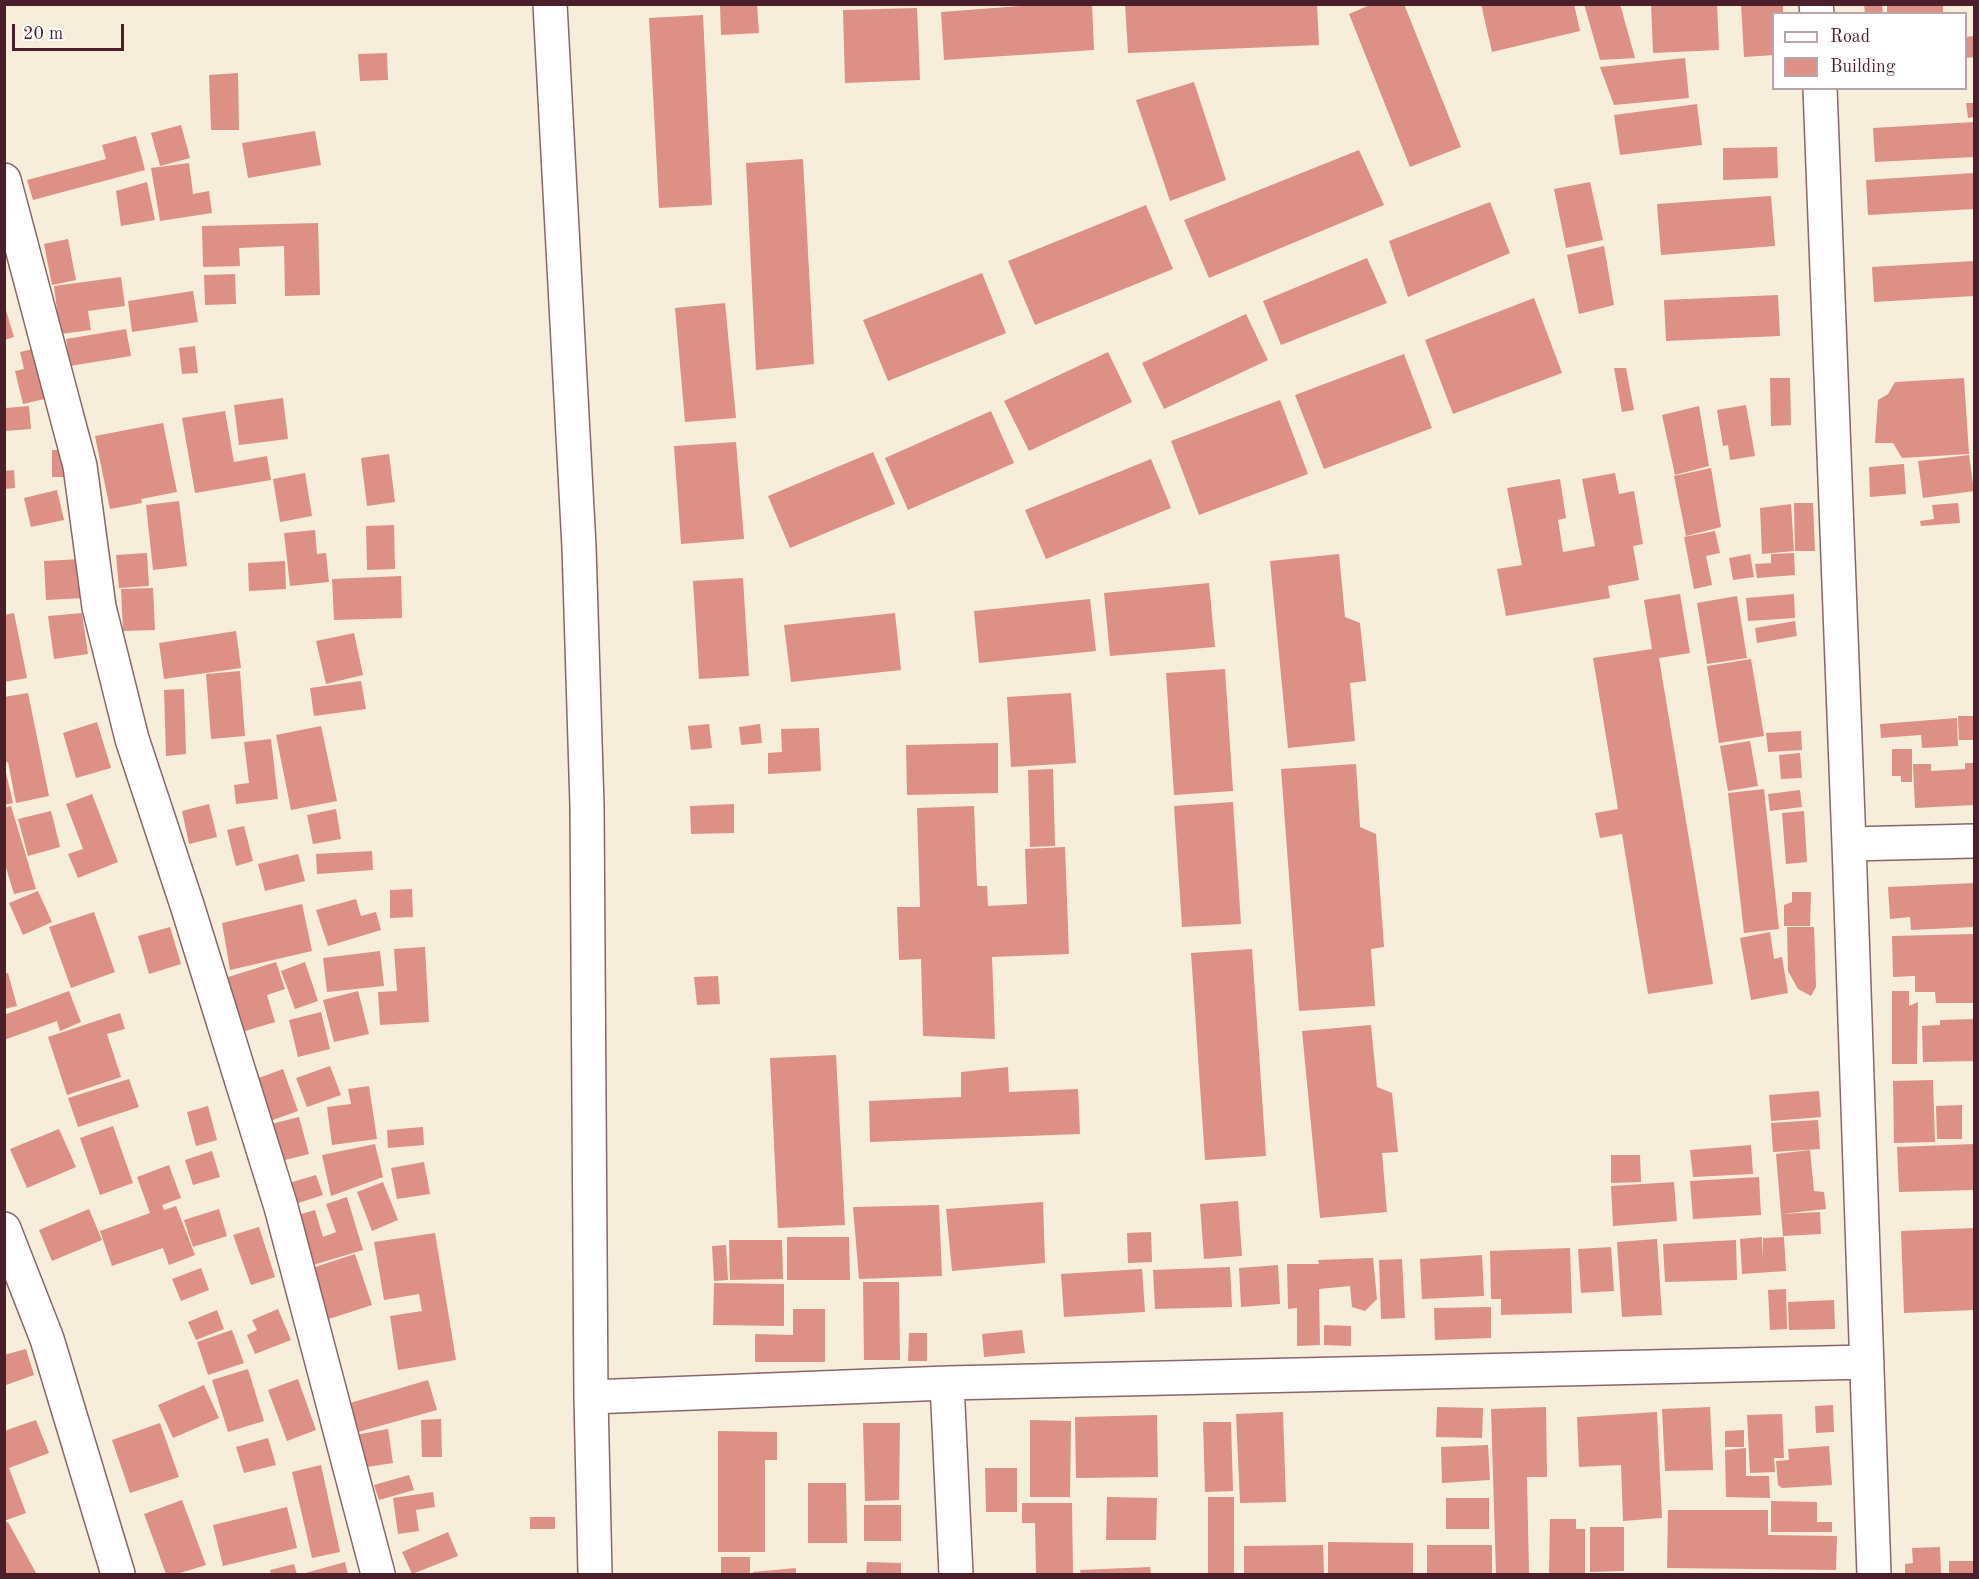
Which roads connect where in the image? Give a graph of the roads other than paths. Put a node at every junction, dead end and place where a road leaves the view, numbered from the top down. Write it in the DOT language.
graph roads {
  1 [pos="550,4"];
  2 [pos="1820,90"];
  3 [pos="4,180"];
  4 [pos="1974,841"];
  5 [pos="1849,844"];
  6 [pos="4,1228"];
  7 [pos="1867,1362"];
  8 [pos="947,1383"];
  9 [pos="591,1397"];
  10 [pos="118,1575"];
  11 [pos="378,1575"];
  12 [pos="595,1575"];
  13 [pos="956,1575"];
  14 [pos="1874,1575"];
  1 -- 9 [label="street"];
  2 -- 5 [label="street"];
  3 -- 11 [label="street"];
  4 -- 5 [label="street"];
  5 -- 7 [label="street"];
  6 -- 10 [label="street"];
  7 -- 8 [label="street"];
  7 -- 14 [label="street"];
  8 -- 9 [label="street"];
  8 -- 13 [label="street"];
  9 -- 12 [label="street"];
}
